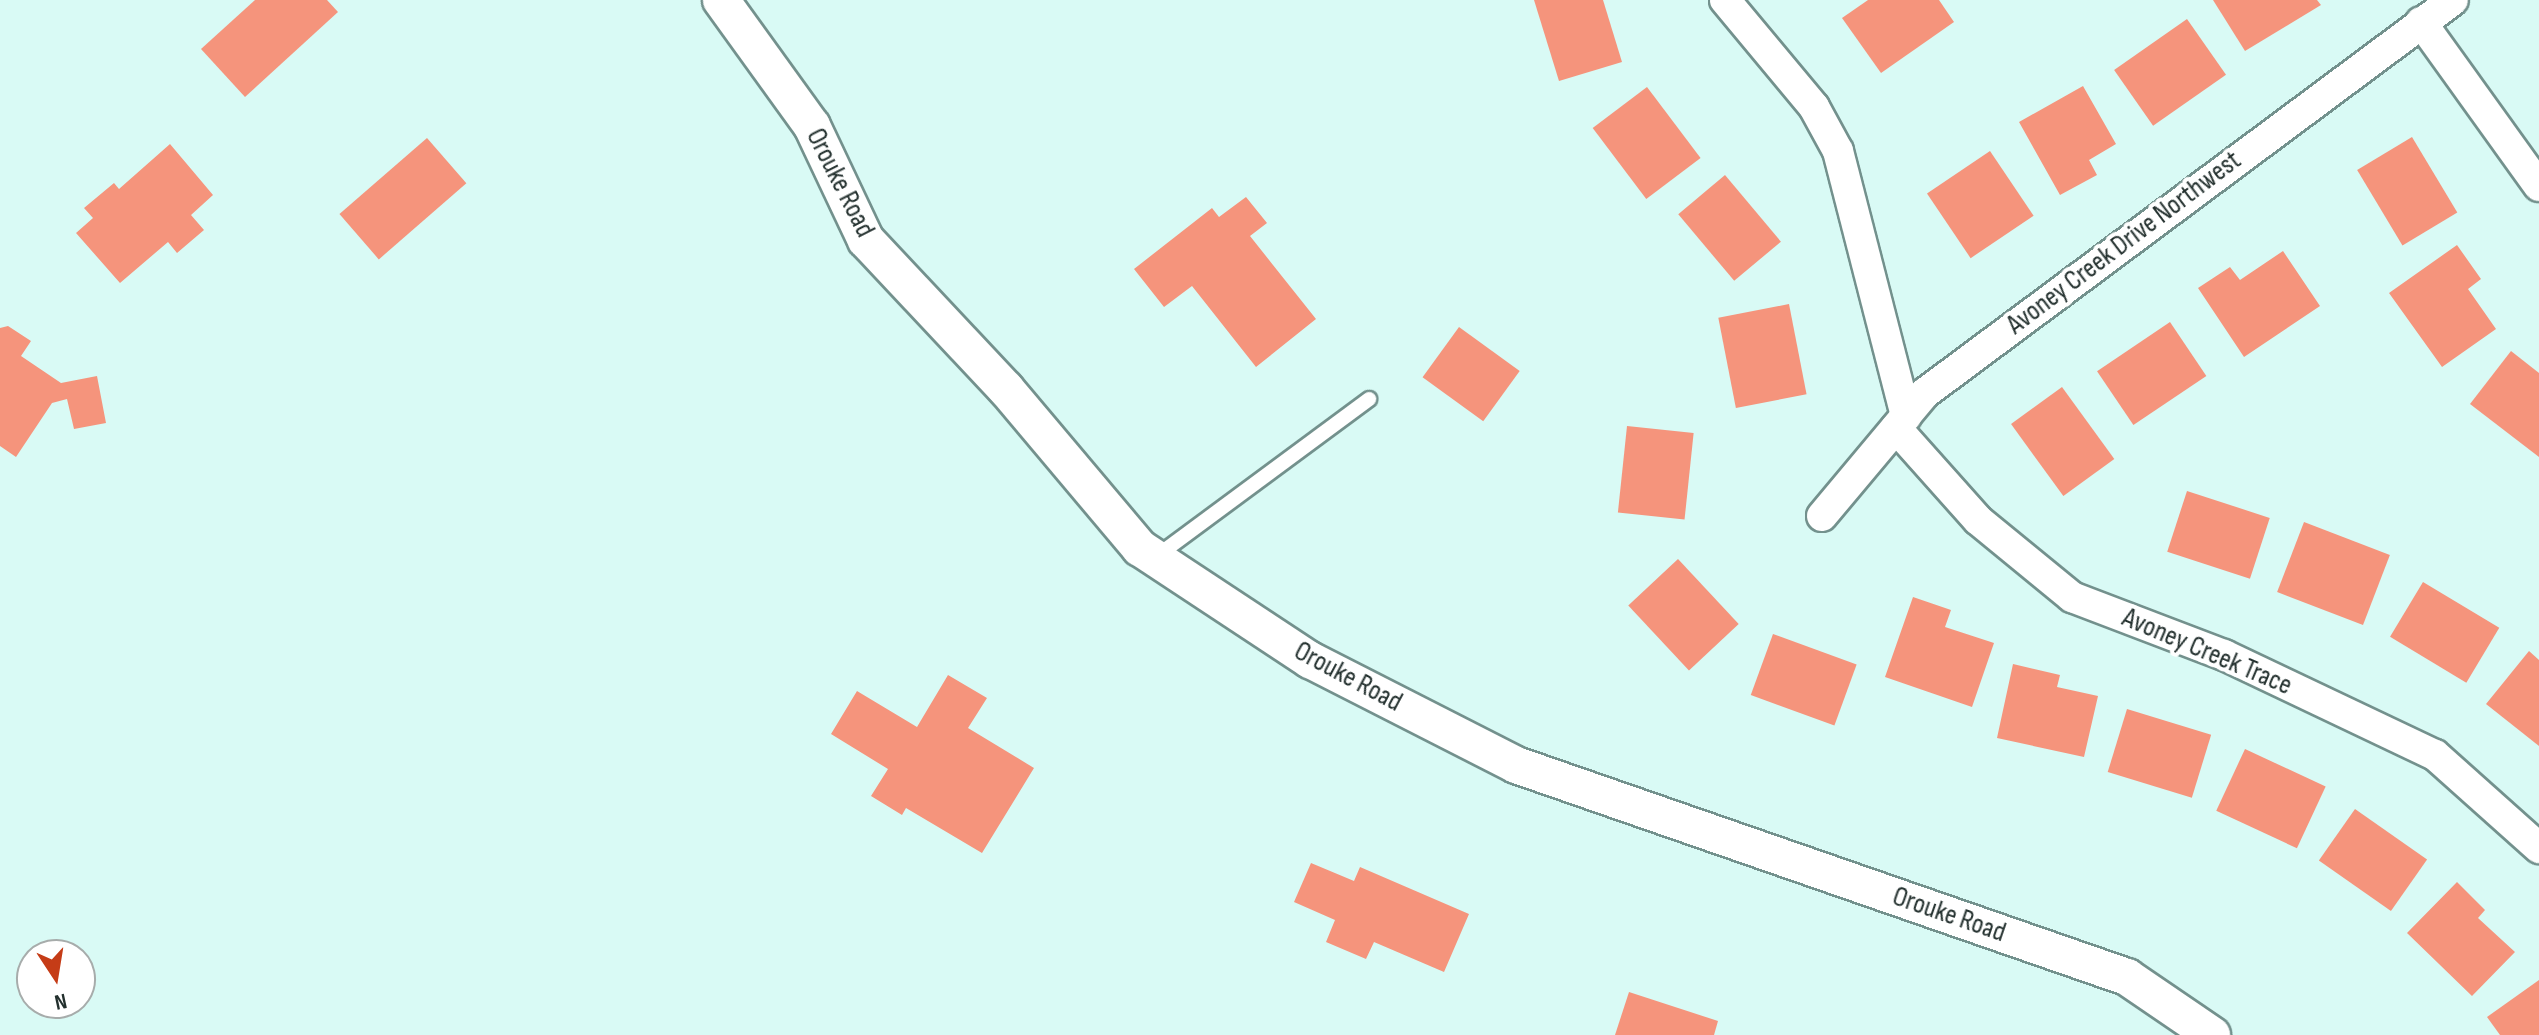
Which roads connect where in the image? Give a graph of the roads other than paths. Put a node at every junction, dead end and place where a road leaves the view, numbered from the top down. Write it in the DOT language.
graph roads {
  1 [pos="721,0"];
  2 [pos="1725,0"];
  3 [pos="2453,0"];
  4 [pos="2421,22"];
  5 [pos="2539,186"];
  6 [pos="1369,399"];
  7 [pos="1901,422"];
  8 [pos="1822,516"];
  9 [pos="1155,557"];
  10 [pos="2539,848"];
  11 [pos="2212,1035"];
  1 -- 9 [label="street, Orouke Road"];
  2 -- 7 [label="street"];
  3 -- 4 [label="street, Avoney Creek Drive Northwest"];
  4 -- 5 [label="street"];
  4 -- 7 [label="street, Avoney Creek Drive Northwest"];
  6 -- 9 [label="lane"];
  7 -- 8 [label="street, Avoney Creek Drive Northwest"];
  7 -- 10 [label="street, Avoney Creek Trace"];
  9 -- 11 [label="street, Orouke Road"];
}
